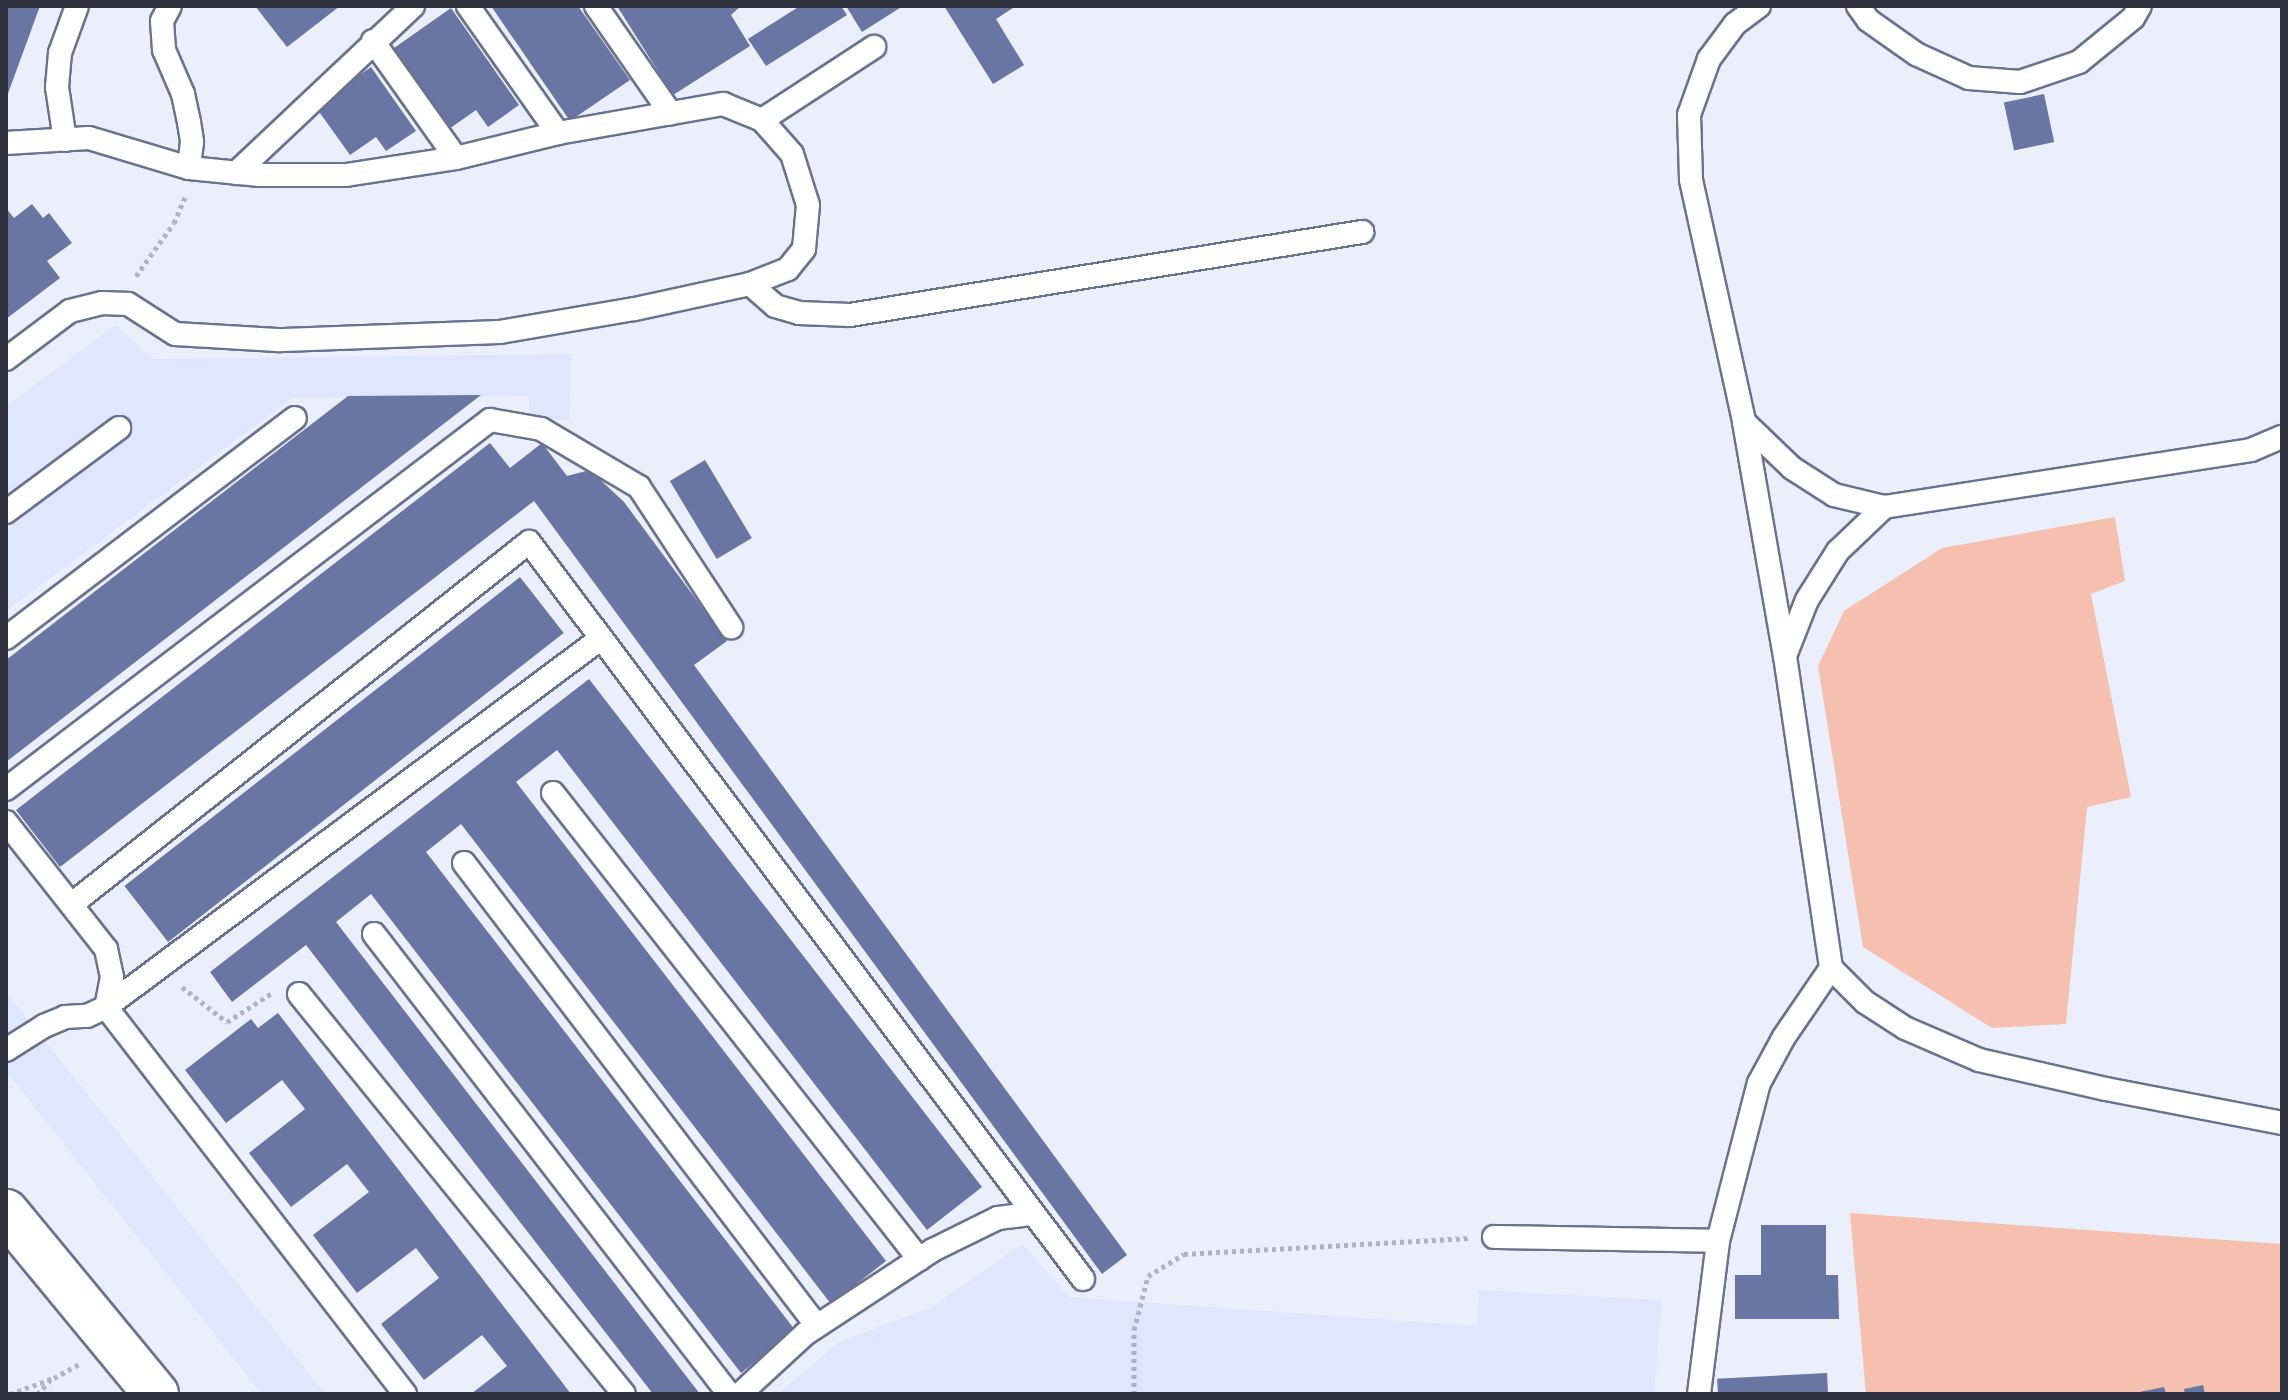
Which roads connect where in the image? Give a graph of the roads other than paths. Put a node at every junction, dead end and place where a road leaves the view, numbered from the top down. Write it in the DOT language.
graph roads {
  1 [pos="77,6"];
  2 [pos="170,6"];
  3 [pos="413,6"];
  4 [pos="468,6"];
  5 [pos="596,6"];
  6 [pos="1759,6"];
  7 [pos="1858,6"];
  8 [pos="2140,6"];
  9 [pos="373,41"];
  10 [pos="874,47"];
  11 [pos="671,114"];
  12 [pos="762,120"];
  13 [pos="558,133"];
  14 [pos="65,140"];
  15 [pos="6,143"];
  16 [pos="456,158"];
  17 [pos="189,168"];
  18 [pos="236,173"];
  19 [pos="1362,232"];
  20 [pos="750,284"];
  21 [pos="6,359"];
  22 [pos="295,418"];
  23 [pos="1744,422"];
  24 [pos="119,428"];
  25 [pos="2282,437"];
  26 [pos="1884,507"];
  27 [pos="6,512"];
  28 [pos="731,627"];
  29 [pos="6,638"];
  30 [pos="600,639"];
  31 [pos="1785,656"];
  32 [pos="6,789"];
  33 [pos="553,793"];
  34 [pos="6,822"];
  35 [pos="464,863"];
  36 [pos="72,904"];
  37 [pos="374,934"];
  38 [pos="1831,968"];
  39 [pos="299,994"];
  40 [pos="106,1007"];
  41 [pos="6,1050"];
  42 [pos="2282,1123"];
  43 [pos="6,1212"];
  44 [pos="1033,1214"];
  45 [pos="1494,1237"];
  46 [pos="1718,1241"];
  47 [pos="919,1259"];
  48 [pos="1083,1279"];
  49 [pos="817,1326"];
  50 [pos="156,1394"];
  51 [pos="405,1394"];
  52 [pos="624,1394"];
  53 [pos="729,1394"];
  54 [pos="740,1394"];
  55 [pos="1699,1394"];
  1 -- 14 [label="lane"];
  2 -- 17 [label="lane"];
  3 -- 9 [label="lane"];
  4 -- 13 [label="lane"];
  5 -- 11 [label="lane"];
  6 -- 23 [label="lane"];
  7 -- 8 [label="lane"];
  9 -- 16 [label="lane"];
  9 -- 18 [label="lane"];
  10 -- 12 [label="lane"];
  11 -- 12 [label="lane"];
  11 -- 13 [label="lane"];
  12 -- 20 [label="lane"];
  13 -- 16 [label="lane"];
  14 -- 15 [label="lane"];
  14 -- 17 [label="lane"];
  16 -- 18 [label="lane"];
  17 -- 18 [label="lane"];
  19 -- 20 [label="lane"];
  20 -- 21 [label="lane"];
  22 -- 29 [label="lane"];
  23 -- 26 [label="lane"];
  23 -- 31 [label="lane"];
  24 -- 27 [label="lane"];
  25 -- 26 [label="lane"];
  26 -- 31 [label="lane"];
  28 -- 32 [label="lane"];
  30 -- 36 [label="lane"];
  30 -- 40 [label="lane"];
  30 -- 44 [label="lane"];
  31 -- 38 [label="lane"];
  33 -- 47 [label="lane"];
  34 -- 36 [label="lane"];
  35 -- 49 [label="lane"];
  36 -- 40 [label="lane"];
  37 -- 53 [label="lane"];
  38 -- 42 [label="lane"];
  38 -- 46 [label="lane"];
  39 -- 52 [label="lane"];
  40 -- 41 [label="lane"];
  40 -- 51 [label="lane"];
  43 -- 50 [label="street"];
  44 -- 47 [label="lane"];
  44 -- 48 [label="lane"];
  45 -- 46 [label="lane"];
  46 -- 55 [label="lane"];
  47 -- 49 [label="lane"];
  49 -- 54 [label="lane"];
}
